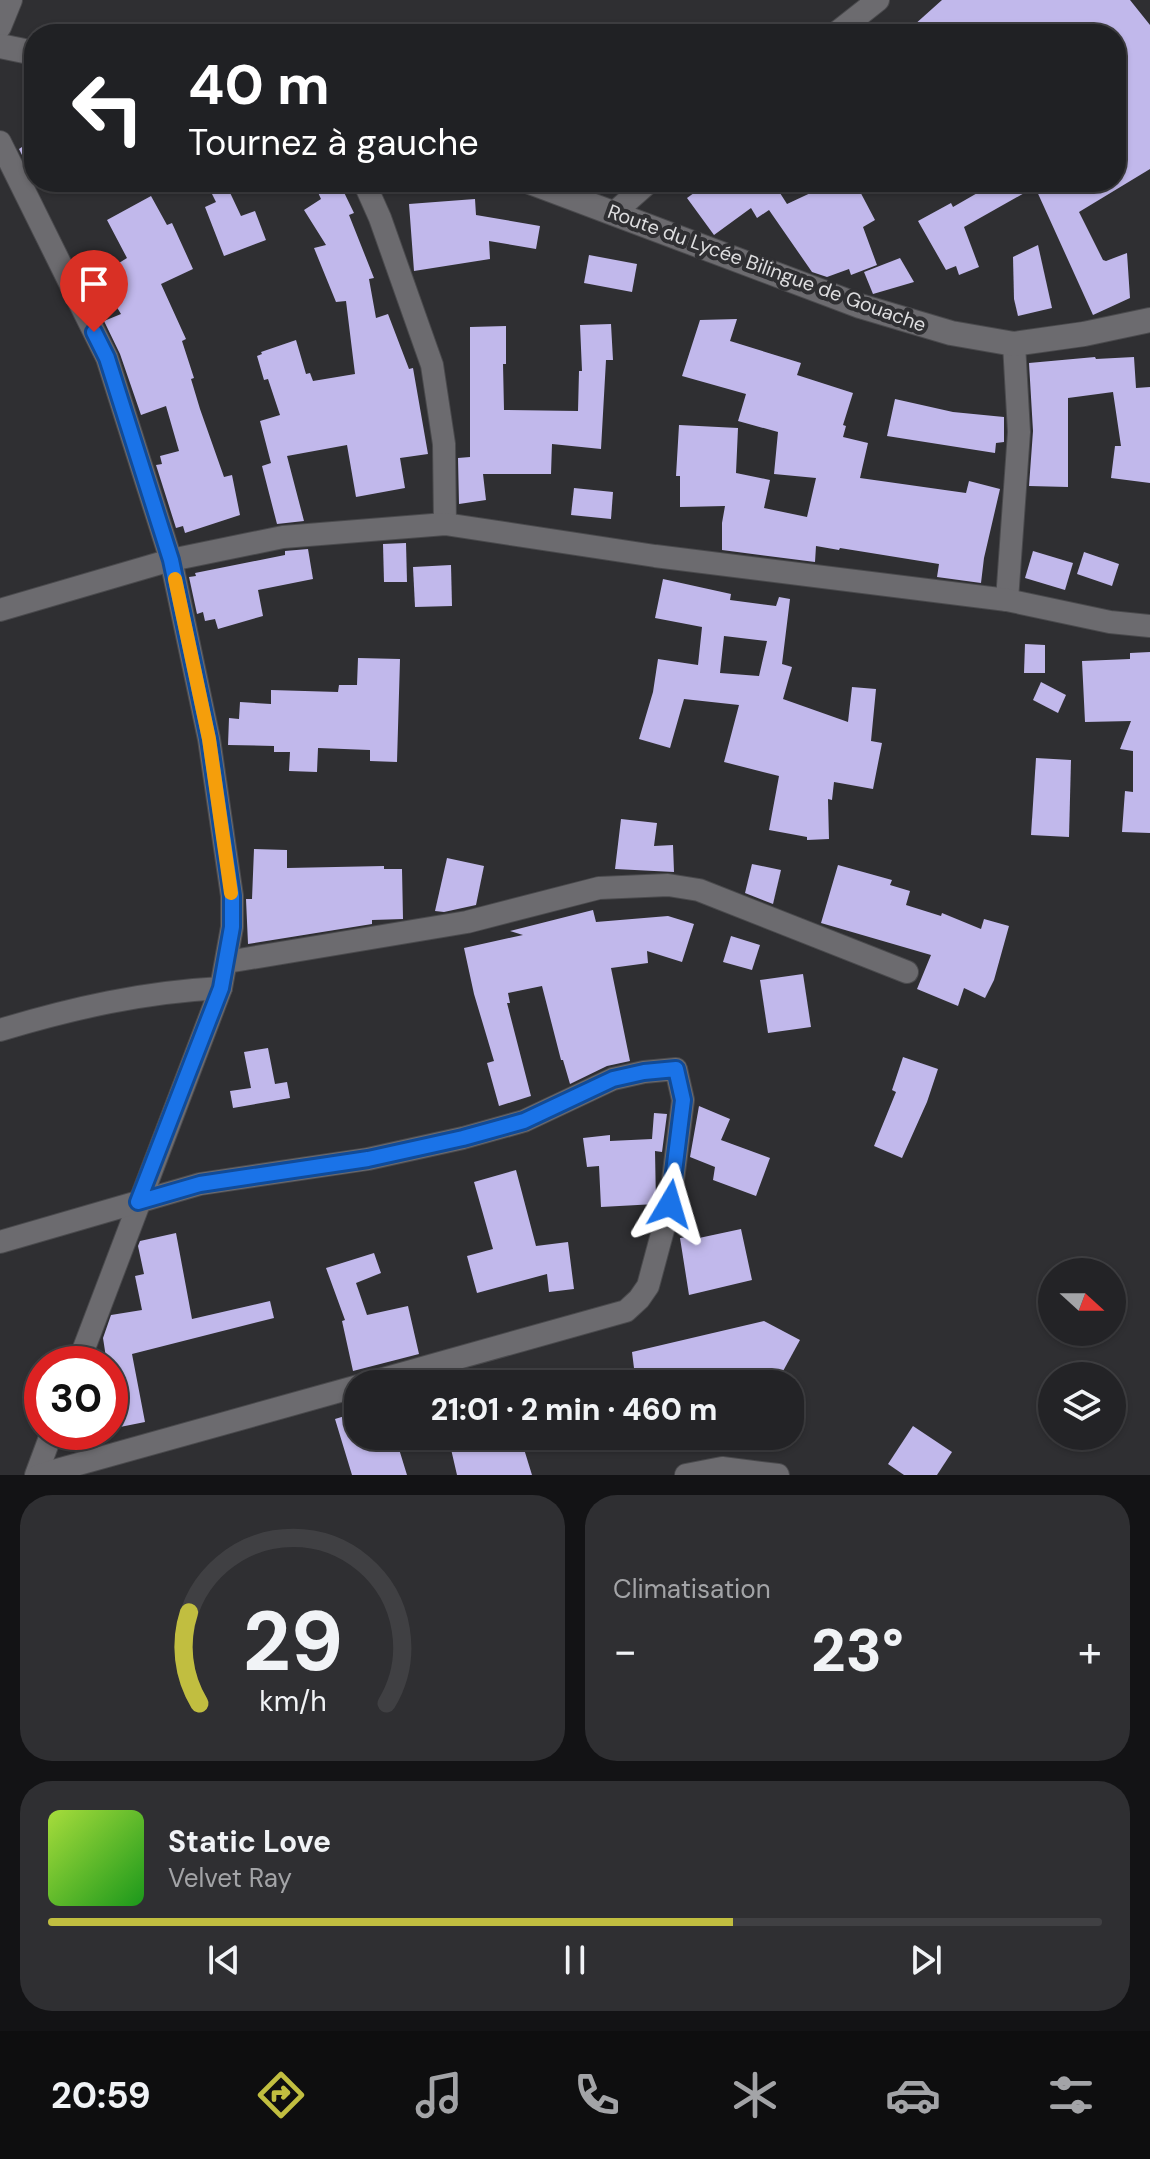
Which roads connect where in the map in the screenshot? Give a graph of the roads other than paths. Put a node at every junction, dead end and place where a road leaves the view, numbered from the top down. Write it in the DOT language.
graph roads {
  1 [pos="11,0"];
  2 [pos="878,0"];
  3 [pos="848,24"];
  4 [pos="0,27"];
  5 [pos="0,46"];
  6 [pos="24,51"];
  7 [pos="0,142"];
  8 [pos="24,190"];
  9 [pos="25,192"];
  10 [pos="368,192"];
  11 [pos="557,192"];
  12 [pos="638,192"];
  13 [pos="614,213"];
  14 [pos="1150,320"];
  15 [pos="1014,344"];
  16 [pos="445,524"];
  17 [pos="171,560"];
  18 [pos="1007,600"];
  19 [pos="0,610"];
  20 [pos="1150,626"];
  21 [pos="227,962"];
  22 [pos="907,972"];
  23 [pos="221,988"];
  24 [pos="0,1030"];
  25 [pos="138,1202"];
  26 [pos="0,1242"];
  27 [pos="85,1346"];
  28 [pos="415,1370"];
  29 [pos="344,1390"];
  30 [pos="46,1450"];
  31 [pos="38,1475"];
  32 [pos="686,1475"];
  33 [pos="778,1475"];
  1 -- 4 [label="street"];
  2 -- 3 [label="street"];
  5 -- 6 [label="street"];
  7 -- 8 [label="street"];
  9 -- 17 [label="street"];
  10 -- 16 [label="street"];
  11 -- 13 [label="street, Route du Lycée Bilingue de Gouache"];
  12 -- 13 [label="street"];
  13 -- 15 [label="street, Route du Lycée Bilingue de Gouache"];
  14 -- 15 [label="street, Route du Lycée Bilingue de Gouache"];
  15 -- 18 [label="street"];
  16 -- 17 [label="street"];
  16 -- 18 [label="street"];
  17 -- 19 [label="street"];
  17 -- 21 [label="street"];
  18 -- 20 [label="street"];
  21 -- 22 [label="street"];
  21 -- 23 [label="street"];
  23 -- 24 [label="street"];
  23 -- 25 [label="street"];
  25 -- 26 [label="street"];
  25 -- 27 [label="street"];
  25 -- 28 [label="street"];
  29 -- 31 [label="street"];
  30 -- 31 [label="street"];
  32 -- 33 [label="street"];
}
